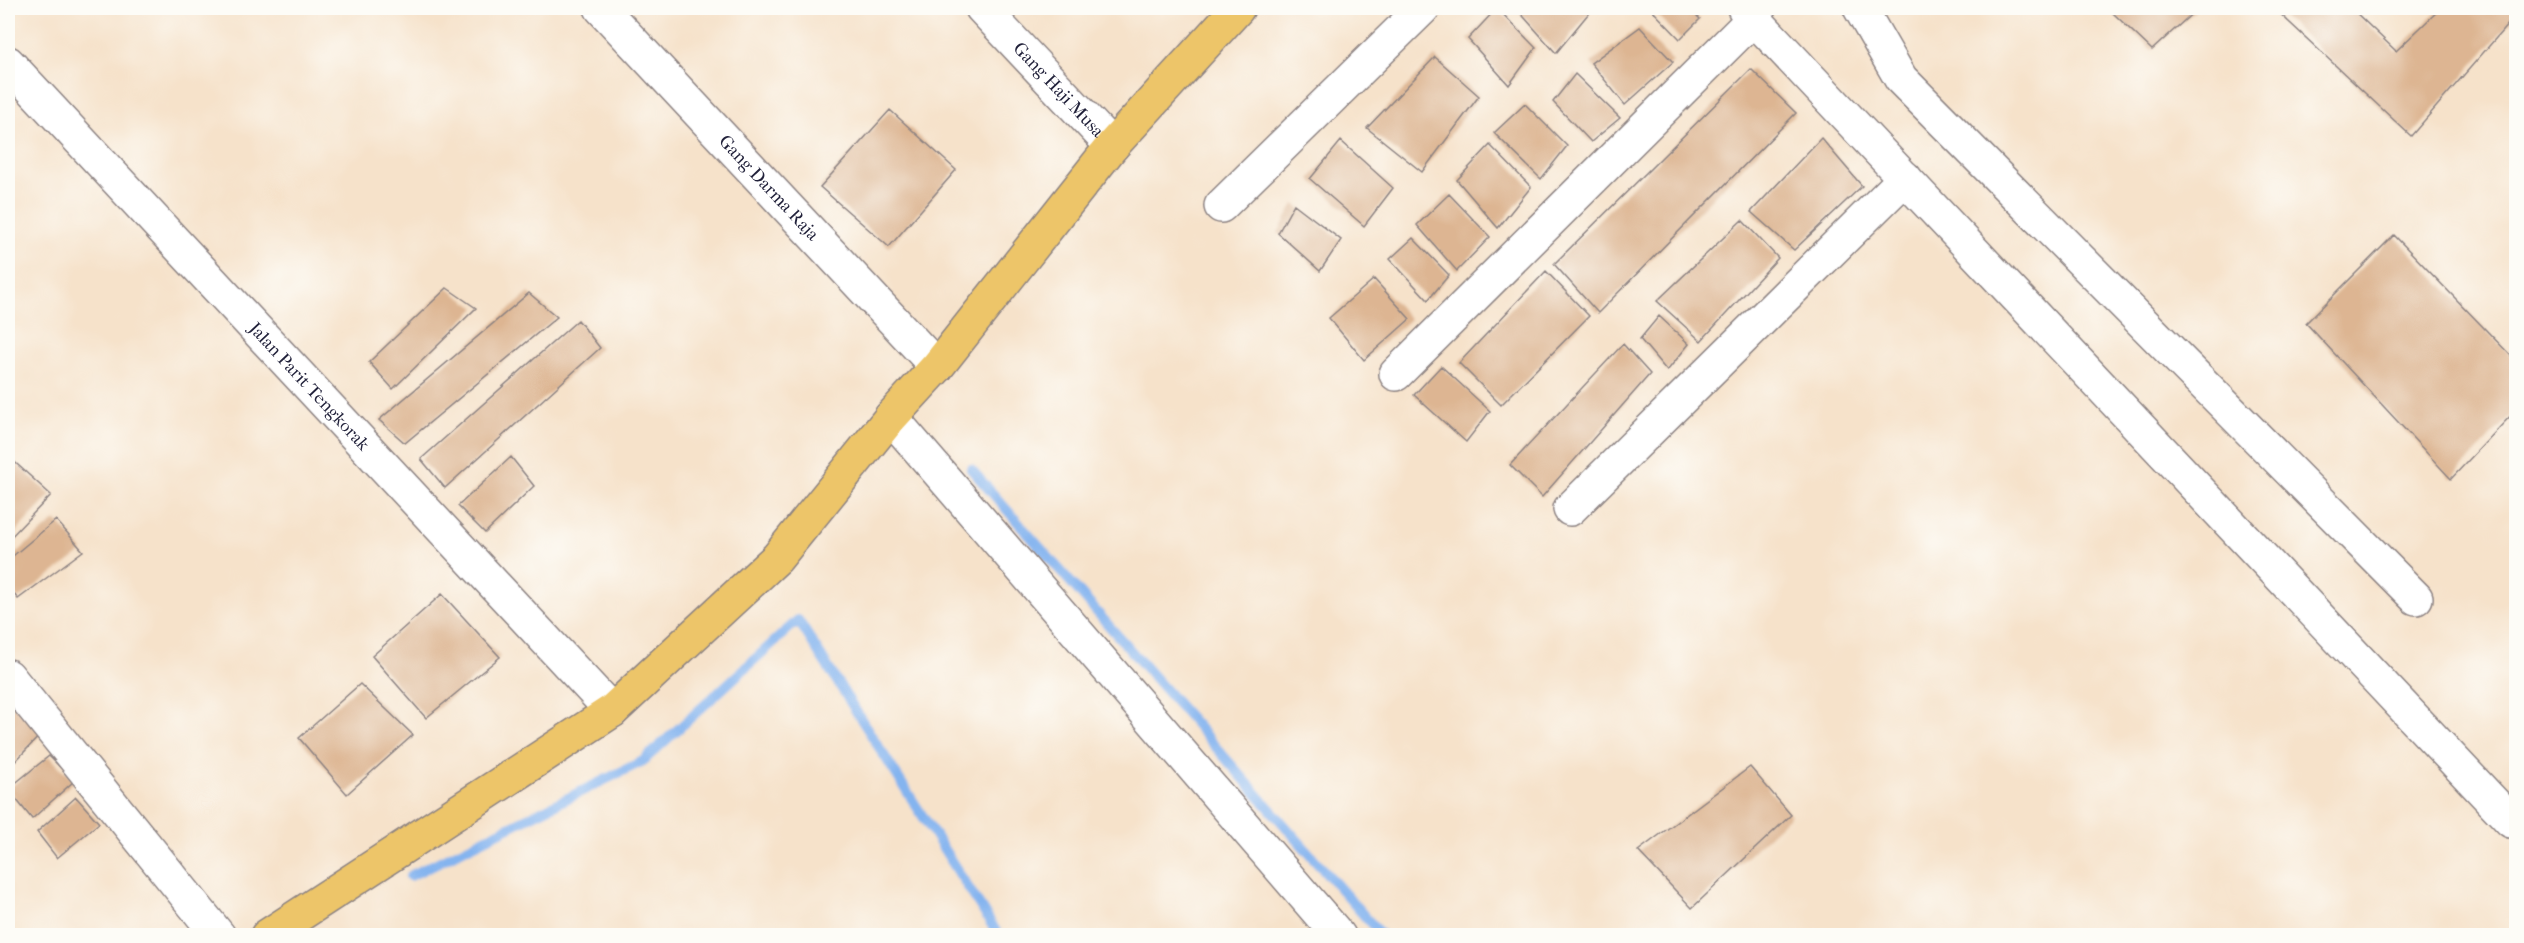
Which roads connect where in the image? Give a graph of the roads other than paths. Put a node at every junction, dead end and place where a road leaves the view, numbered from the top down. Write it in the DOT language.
graph roads {
  1 [pos="601,8"];
  2 [pos="982,8"];
  3 [pos="1238,8"];
  4 [pos="1423,8"];
  5 [pos="1860,8"];
  6 [pos="1749,13"];
  7 [pos="8,63"];
  8 [pos="1112,146"];
  9 [pos="1905,178"];
  10 [pos="1221,206"];
  11 [pos="937,366"];
  12 [pos="1396,374"];
  13 [pos="891,417"];
  14 [pos="1570,509"];
  15 [pos="2416,598"];
  16 [pos="8,676"];
  17 [pos="612,711"];
  18 [pos="2511,821"];
  19 [pos="219,936"];
  20 [pos="267,936"];
  21 [pos="1339,936"];
  1 -- 11 [label="street, Gang Darma Raja"];
  2 -- 8 [label="street, Gang Haji Musa"];
  3 -- 8 [label="main road"];
  4 -- 10 [label="street"];
  5 -- 15 [label="street"];
  6 -- 9 [label="street"];
  6 -- 12 [label="street"];
  7 -- 17 [label="street, Jalan Parit Tengkorak"];
  8 -- 11 [label="main road"];
  9 -- 14 [label="street"];
  9 -- 18 [label="street"];
  11 -- 13 [label="main road"];
  13 -- 17 [label="main road"];
  13 -- 21 [label="street"];
  16 -- 19 [label="street"];
  17 -- 20 [label="main road"];
}
